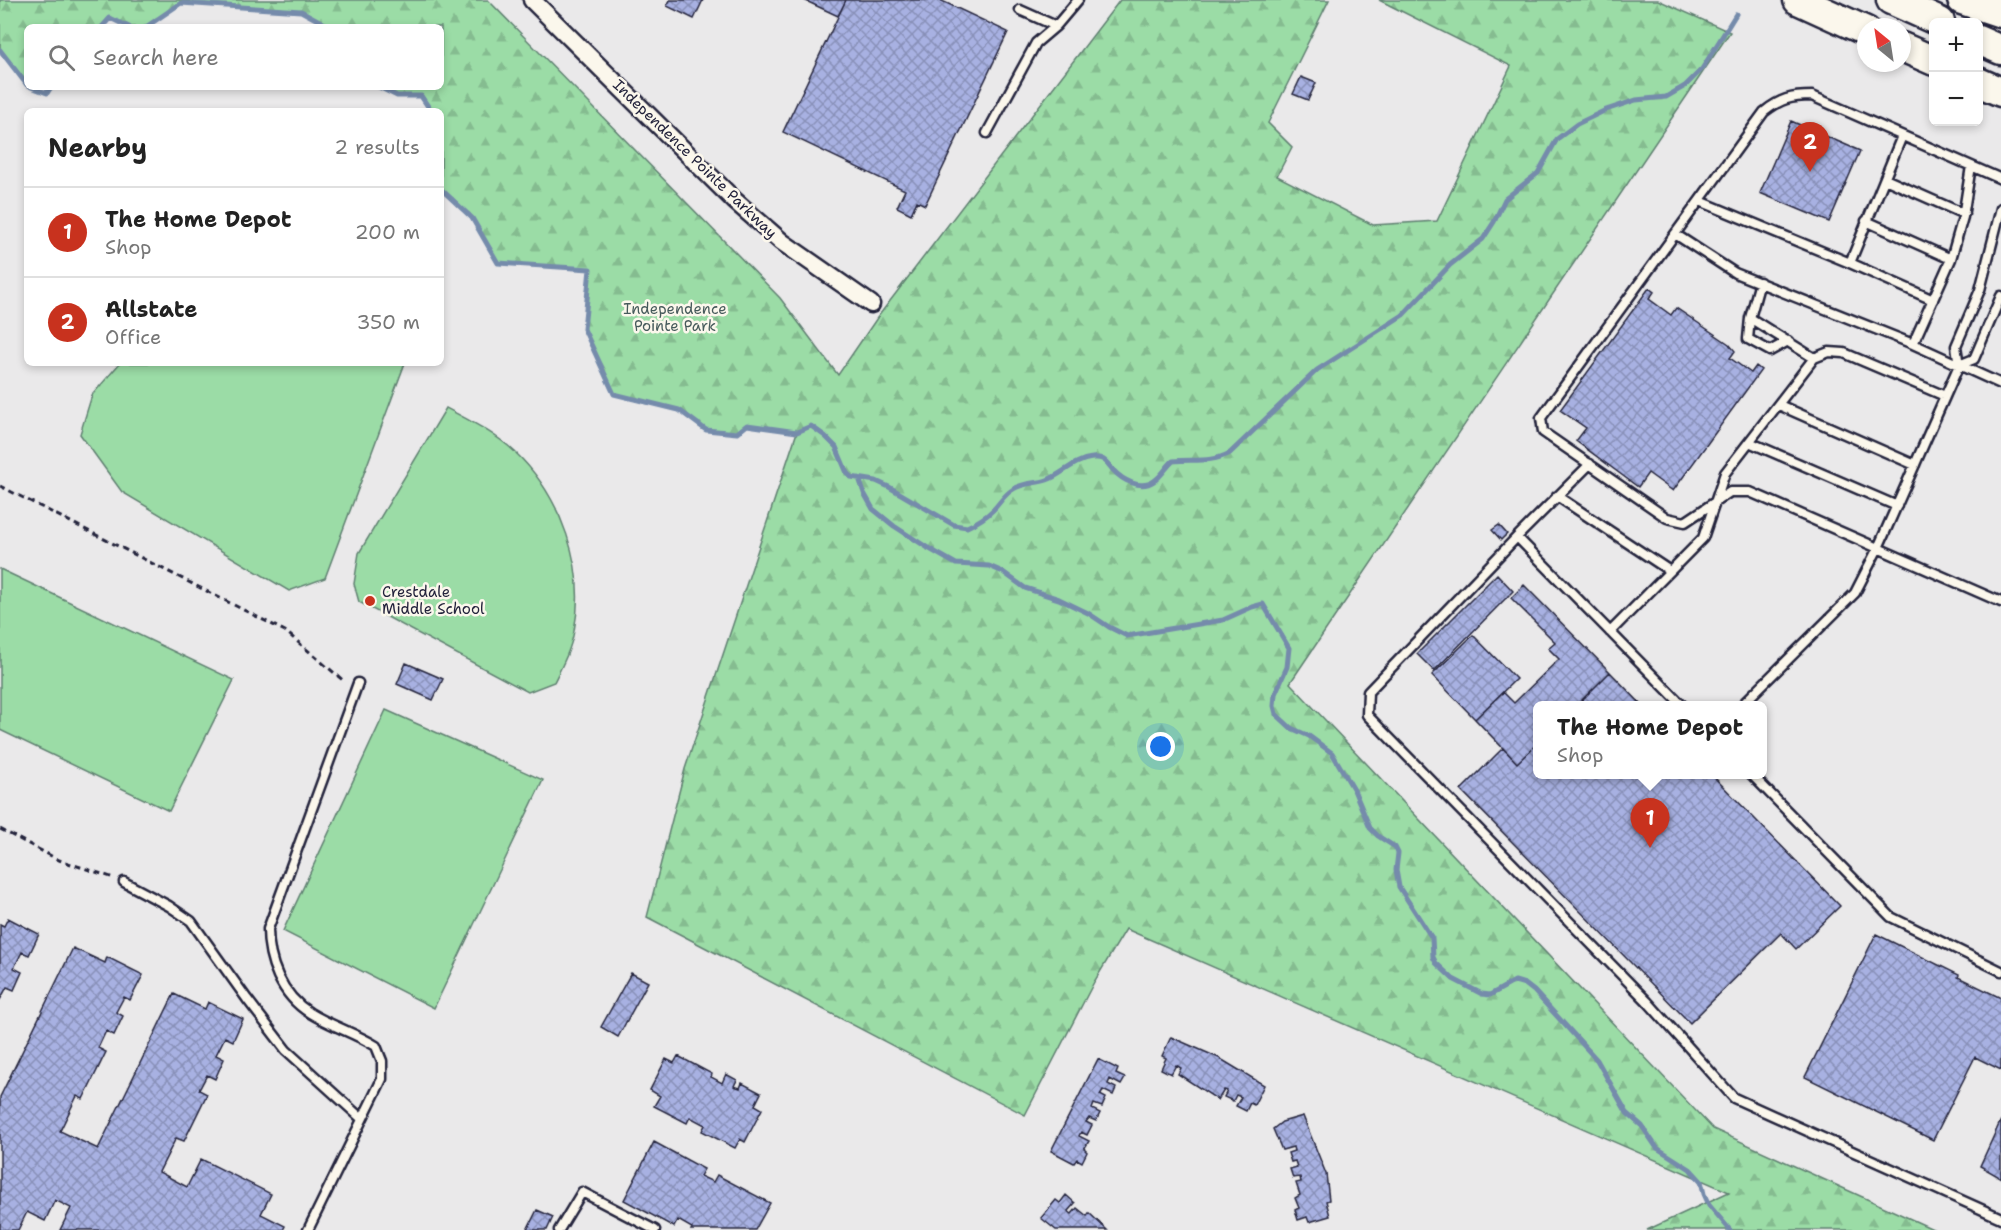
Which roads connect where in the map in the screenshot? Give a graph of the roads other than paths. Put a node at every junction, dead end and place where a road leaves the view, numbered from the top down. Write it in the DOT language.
graph roads {
  1 [pos="532,0"];
  2 [pos="1077,0"];
  3 [pos="1798,0"];
  4 [pos="1891,0"];
  5 [pos="1962,0"];
  6 [pos="1020,10"];
  7 [pos="2001,13"];
  8 [pos="1931,18"];
  9 [pos="1056,26"];
  10 [pos="1857,27"];
  11 [pos="1983,42"];
  12 [pos="2001,50"];
  13 [pos="1911,51"];
  14 [pos="1929,59"];
  15 [pos="1983,84"];
  16 [pos="2001,92"];
  17 [pos="987,133"];
  18 [pos="1902,135"];
  19 [pos="1971,166"];
  20 [pos="1885,179"];
  21 [pos="2001,179"];
  22 [pos="1700,201"];
  23 [pos="2001,208"];
  24 [pos="1964,214"];
  25 [pos="1866,221"];
  26 [pos="1675,234"];
  27 [pos="1951,259"];
  28 [pos="1850,263"];
  29 [pos="1760,282"];
  30 [pos="2001,296"];
  31 [pos="1933,300"];
  32 [pos="871,304"];
  33 [pos="1750,318"];
  34 [pos="1788,341"];
  35 [pos="1913,344"];
  36 [pos="1814,358"];
  37 [pos="1959,365"];
  38 [pos="2001,384"];
  39 [pos="1945,396"];
  40 [pos="1779,405"];
  41 [pos="1749,442"];
  42 [pos="1590,464"];
  43 [pos="1915,465"];
  44 [pos="1557,496"];
  45 [pos="1714,502"];
  46 [pos="1897,506"];
  47 [pos="1516,537"];
  48 [pos="1878,548"];
  49 [pos="1670,571"];
  50 [pos="2001,602"];
  51 [pos="1610,632"];
  52 [pos="357,687"];
  53 [pos="1679,701"];
  54 [pos="1745,701"];
  55 [pos="1756,779"];
  56 [pos="124,882"];
  57 [pos="2001,971"];
  58 [pos="362,1119"];
  59 [pos="2001,1218"];
  60 [pos="308,1230"];
  61 [pos="559,1230"];
  62 [pos="655,1230"];
  1 -- 32 [label="street, Independence Pointe Parkway"];
  2 -- 9 [label="lane"];
  3 -- 10 [label="highway"];
  4 -- 8 [label="highway"];
  5 -- 7 [label="highway"];
  6 -- 9 [label="lane"];
  9 -- 17 [label="lane"];
  11 -- 12 [label="highway"];
  13 -- 14 [label="highway"];
  15 -- 16 [label="highway"];
  18 -- 19 [label="lane"];
  18 -- 20 [label="lane"];
  18 -- 22 [label="lane"];
  19 -- 21 [label="lane"];
  19 -- 24 [label="lane"];
  20 -- 24 [label="lane"];
  20 -- 25 [label="lane"];
  22 -- 26 [label="lane"];
  22 -- 28 [label="lane"];
  23 -- 37 [label="lane"];
  24 -- 27 [label="lane"];
  25 -- 27 [label="lane"];
  25 -- 28 [label="lane"];
  26 -- 29 [label="lane"];
  26 -- 42 [label="lane"];
  27 -- 31 [label="lane"];
  28 -- 31 [label="lane"];
  29 -- 33 [label="lane"];
  29 -- 35 [label="lane"];
  30 -- 37 [label="lane"];
  31 -- 35 [label="lane"];
  33 -- 34 [label="lane"];
  33 -- 34 [label="lane"];
  34 -- 36 [label="lane"];
  35 -- 37 [label="lane"];
  36 -- 39 [label="lane"];
  36 -- 40 [label="lane"];
  37 -- 38 [label="lane"];
  37 -- 39 [label="lane"];
  39 -- 43 [label="lane"];
  40 -- 41 [label="lane"];
  40 -- 43 [label="lane"];
  41 -- 45 [label="lane"];
  41 -- 46 [label="lane"];
  42 -- 44 [label="lane"];
  42 -- 45 [label="lane"];
  43 -- 46 [label="lane"];
  44 -- 47 [label="lane"];
  44 -- 49 [label="lane"];
  45 -- 48 [label="lane"];
  45 -- 49 [label="lane"];
  46 -- 48 [label="lane"];
  47 -- 51 [label="lane"];
  47 -- 59 [label="lane"];
  48 -- 50 [label="lane"];
  48 -- 54 [label="lane"];
  49 -- 51 [label="lane"];
  51 -- 53 [label="lane"];
  52 -- 58 [label="lane"];
  55 -- 57 [label="lane"];
  56 -- 58 [label="lane"];
  58 -- 60 [label="lane"];
  61 -- 62 [label="lane"];
}
